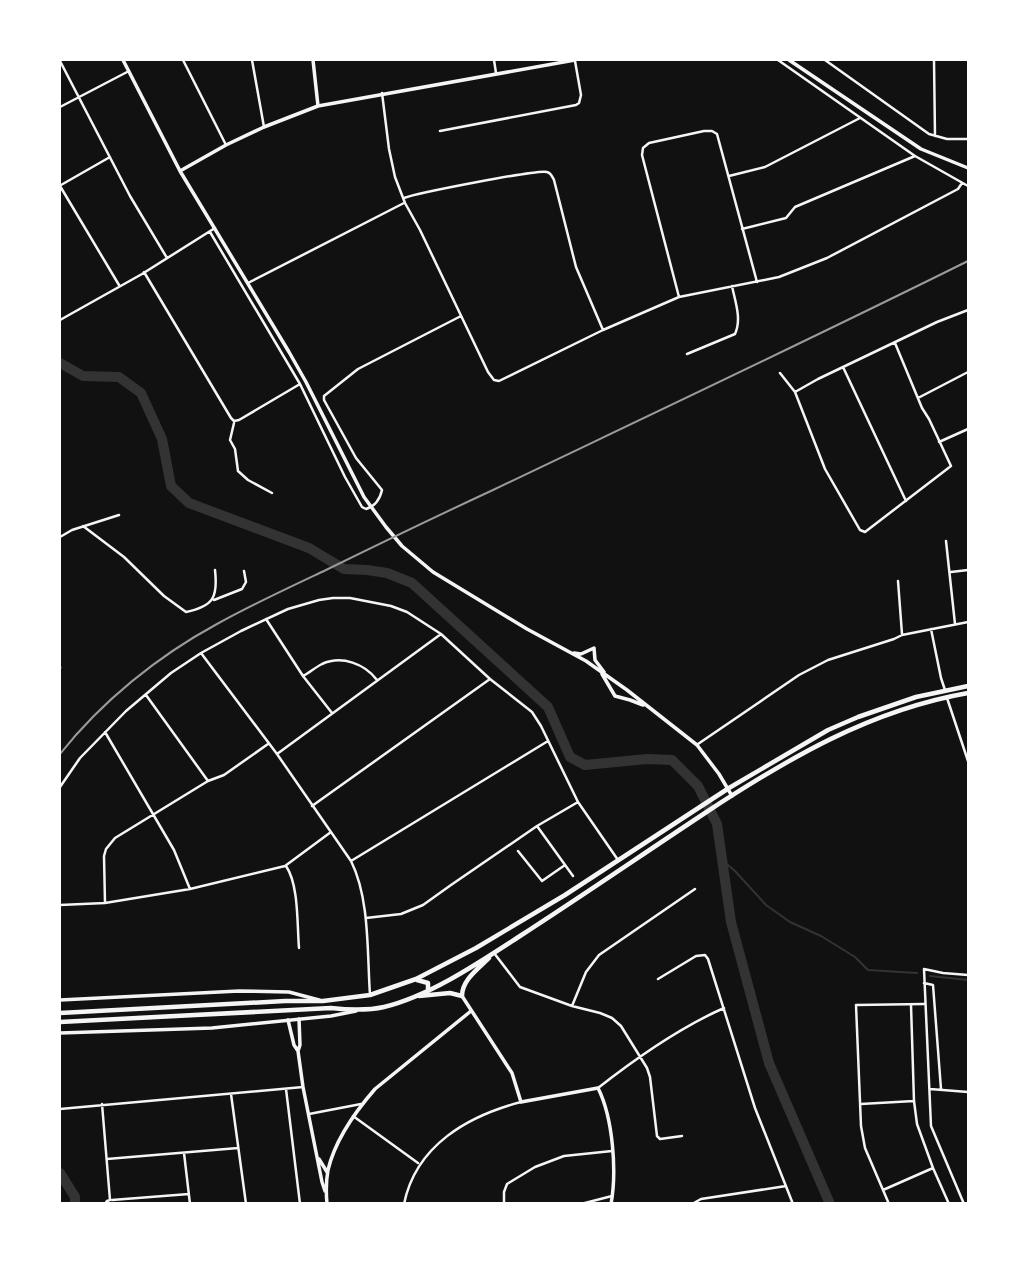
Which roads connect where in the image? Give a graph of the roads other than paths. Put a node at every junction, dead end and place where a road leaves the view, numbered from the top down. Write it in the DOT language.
graph roads {
  1 [pos="123,60"];
  2 [pos="183,60"];
  3 [pos="252,60"];
  4 [pos="313,60"];
  5 [pos="494,60"];
  6 [pos="575,60"];
  7 [pos="778,60"];
  8 [pos="789,60"];
  9 [pos="825,60"];
  10 [pos="934,60"];
  11 [pos="60,61"];
  12 [pos="795,61"];
  13 [pos="129,71"];
  14 [pos="496,73"];
  15 [pos="382,93"];
  16 [pos="78,97"];
  17 [pos="318,106"];
  18 [pos="60,107"];
  19 [pos="860,118"];
  20 [pos="264,127"];
  21 [pos="440,131"];
  22 [pos="935,136"];
  23 [pos="968,139"];
  24 [pos="226,145"];
  25 [pos="915,156"];
  26 [pos="110,157"];
  27 [pos="968,168"];
  28 [pos="180,172"];
  29 [pos="729,176"];
  30 [pos="962,183"];
  31 [pos="60,186"];
  32 [pos="968,186"];
  33 [pos="404,201"];
  34 [pos="215,228"];
  35 [pos="742,229"];
  36 [pos="210,232"];
  37 [pos="167,258"];
  38 [pos="144,272"];
  39 [pos="757,282"];
  40 [pos="248,283"];
  41 [pos="732,286"];
  42 [pos="120,287"];
  43 [pos="679,297"];
  44 [pos="968,310"];
  45 [pos="461,316"];
  46 [pos="60,320"];
  47 [pos="603,330"];
  48 [pos="895,343"];
  49 [pos="687,354"];
  50 [pos="843,367"];
  51 [pos="780,373"];
  52 [pos="968,373"];
  53 [pos="300,384"];
  54 [pos="795,392"];
  55 [pos="917,398"];
  56 [pos="234,421"];
  57 [pos="968,429"];
  58 [pos="939,442"];
  59 [pos="272,493"];
  60 [pos="906,501"];
  61 [pos="119,514"];
  62 [pos="83,526"];
  63 [pos="60,537"];
  64 [pos="946,541"];
  65 [pos="215,570"];
  66 [pos="968,570"];
  67 [pos="244,571"];
  68 [pos="950,572"];
  69 [pos="898,581"];
  70 [pos="211,601"];
  71 [pos="266,619"];
  72 [pos="968,622"];
  73 [pos="955,624"];
  74 [pos="931,629"];
  75 [pos="441,634"];
  76 [pos="902,635"];
  77 [pos="569,652"];
  78 [pos="201,653"];
  79 [pos="602,673"];
  80 [pos="303,676"];
  81 [pos="611,678"];
  82 [pos="490,679"];
  83 [pos="377,680"];
  84 [pos="968,686"];
  85 [pos="945,690"];
  86 [pos="968,693"];
  87 [pos="146,694"];
  88 [pos="947,698"];
  89 [pos="648,708"];
  90 [pos="331,713"];
  91 [pos="105,732"];
  92 [pos="548,741"];
  93 [pos="268,744"];
  94 [pos="697,745"];
  95 [pos="277,754"];
  96 [pos="968,761"];
  97 [pos="208,780"];
  98 [pos="60,788"];
  99 [pos="729,788"];
  100 [pos="732,796"];
  101 [pos="578,802"];
  102 [pos="312,806"];
  103 [pos="154,815"];
  104 [pos="537,826"];
  105 [pos="331,832"];
  106 [pos="518,851"];
  107 [pos="618,860"];
  108 [pos="351,861"];
  109 [pos="565,865"];
  110 [pos="285,866"];
  111 [pos="573,876"];
  112 [pos="190,889"];
  113 [pos="695,890"];
  114 [pos="104,903"];
  115 [pos="60,905"];
  116 [pos="365,918"];
  117 [pos="299,948"];
  118 [pos="494,953"];
  119 [pos="968,975"];
  120 [pos="416,979"];
  121 [pos="658,979"];
  122 [pos="924,983"];
  123 [pos="427,990"];
  124 [pos="370,995"];
  125 [pos="415,996"];
  126 [pos="462,996"];
  127 [pos="60,1000"];
  128 [pos="323,1001"];
  129 [pos="925,1004"];
  130 [pos="911,1005"];
  131 [pos="572,1006"];
  132 [pos="724,1007"];
  133 [pos="358,1011"];
  134 [pos="471,1012"];
  135 [pos="60,1013"];
  136 [pos="299,1019"];
  137 [pos="288,1020"];
  138 [pos="60,1022"];
  139 [pos="60,1033"];
  140 [pos="298,1051"];
  141 [pos="641,1057"];
  142 [pos="303,1087"];
  143 [pos="598,1088"];
  144 [pos="286,1089"];
  145 [pos="929,1089"];
  146 [pos="941,1089"];
  147 [pos="968,1091"];
  148 [pos="231,1094"];
  149 [pos="521,1101"];
  150 [pos="914,1101"];
  151 [pos="102,1104"];
  152 [pos="361,1104"];
  153 [pos="861,1104"];
  154 [pos="60,1109"];
  155 [pos="309,1114"];
  156 [pos="353,1116"];
  157 [pos="682,1136"];
  158 [pos="239,1148"];
  159 [pos="612,1151"];
  160 [pos="184,1153"];
  161 [pos="316,1154"];
  162 [pos="107,1159"];
  163 [pos="419,1164"];
  164 [pos="933,1168"];
  165 [pos="327,1172"];
  166 [pos="786,1186"];
  167 [pos="883,1190"];
  168 [pos="327,1193"];
  169 [pos="189,1194"];
  170 [pos="612,1196"];
  171 [pos="110,1200"];
  172 [pos="105,1203"];
  173 [pos="190,1203"];
  174 [pos="246,1203"];
  175 [pos="300,1203"];
  176 [pos="327,1203"];
  177 [pos="404,1203"];
  178 [pos="504,1203"];
  179 [pos="581,1203"];
  180 [pos="611,1203"];
  181 [pos="692,1203"];
  182 [pos="793,1203"];
  183 [pos="889,1203"];
  184 [pos="949,1203"];
  185 [pos="964,1203"];
  1 -- 13 [label="street"];
  2 -- 24 [label="street"];
  3 -- 20 [label="street"];
  4 -- 17 [label="street"];
  5 -- 14 [label="street"];
  6 -- 14 [label="street"];
  6 -- 21 [label="street"];
  7 -- 19 [label="street"];
  8 -- 12 [label="street"];
  9 -- 22 [label="street"];
  10 -- 22 [label="street"];
  11 -- 16 [label="street"];
  12 -- 27 [label="street"];
  13 -- 16 [label="street"];
  13 -- 28 [label="street"];
  14 -- 15 [label="street"];
  15 -- 17 [label="street"];
  15 -- 33 [label="street"];
  16 -- 18 [label="street"];
  16 -- 26 [label="street"];
  17 -- 20 [label="street"];
  19 -- 25 [label="street"];
  19 -- 29 [label="street"];
  20 -- 24 [label="street"];
  22 -- 23 [label="street"];
  24 -- 28 [label="street"];
  25 -- 30 [label="street"];
  25 -- 35 [label="street"];
  26 -- 31 [label="street"];
  26 -- 37 [label="street"];
  28 -- 34 [label="street"];
  29 -- 35 [label="street"];
  29 -- 43 [label="street"];
  30 -- 32 [label="street"];
  30 -- 39 [label="street"];
  31 -- 42 [label="street"];
  33 -- 40 [label="street"];
  33 -- 45 [label="street"];
  33 -- 47 [label="street"];
  34 -- 36 [label="street"];
  34 -- 40 [label="street"];
  35 -- 39 [label="street"];
  36 -- 37 [label="street"];
  36 -- 53 [label="street"];
  37 -- 38 [label="street"];
  38 -- 42 [label="street"];
  38 -- 56 [label="street"];
  39 -- 41 [label="street"];
  40 -- 77 [label="street"];
  41 -- 43 [label="street"];
  41 -- 49 [label="street"];
  42 -- 46 [label="street"];
  43 -- 47 [label="street"];
  44 -- 48 [label="street"];
  45 -- 47 [label="street"];
  45 -- 53 [label="street"];
  48 -- 50 [label="street"];
  48 -- 55 [label="street"];
  50 -- 54 [label="street"];
  50 -- 60 [label="street"];
  51 -- 54 [label="street"];
  52 -- 55 [label="street"];
  53 -- 56 [label="street"];
  54 -- 60 [label="street"];
  55 -- 58 [label="street"];
  56 -- 59 [label="street"];
  57 -- 58 [label="street"];
  58 -- 60 [label="street"];
  61 -- 62 [label="street"];
  62 -- 63 [label="street"];
  62 -- 70 [label="street"];
  64 -- 68 [label="street"];
  65 -- 70 [label="street"];
  66 -- 68 [label="street"];
  67 -- 70 [label="street"];
  68 -- 73 [label="street"];
  69 -- 76 [label="street"];
  71 -- 75 [label="street"];
  71 -- 78 [label="street"];
  71 -- 80 [label="street"];
  72 -- 73 [label="street"];
  73 -- 74 [label="street"];
  74 -- 76 [label="street"];
  74 -- 85 [label="street"];
  75 -- 82 [label="street"];
  75 -- 83 [label="street"];
  76 -- 94 [label="street"];
  77 -- 79 [label="street"];
  77 -- 81 [label="street"];
  78 -- 87 [label="street"];
  78 -- 93 [label="street"];
  79 -- 81 [label="street"];
  79 -- 89 [label="street"];
  80 -- 83 [label="street"];
  80 -- 90 [label="street"];
  81 -- 89 [label="street"];
  82 -- 92 [label="street"];
  82 -- 102 [label="street"];
  83 -- 90 [label="street"];
  84 -- 85 [label="main road"];
  85 -- 99 [label="main road"];
  86 -- 88 [label="main road"];
  87 -- 91 [label="street"];
  87 -- 97 [label="street"];
  88 -- 96 [label="street"];
  88 -- 100 [label="main road"];
  89 -- 94 [label="street"];
  90 -- 95 [label="street"];
  91 -- 98 [label="street"];
  91 -- 103 [label="street"];
  92 -- 101 [label="street"];
  92 -- 108 [label="street"];
  93 -- 95 [label="street"];
  93 -- 97 [label="street"];
  94 -- 99 [label="street"];
  95 -- 102 [label="street"];
  97 -- 103 [label="street"];
  99 -- 100 [label="street"];
  99 -- 107 [label="main road"];
  100 -- 118 [label="main road"];
  101 -- 104 [label="street"];
  101 -- 107 [label="street"];
  102 -- 105 [label="street"];
  103 -- 112 [label="street"];
  103 -- 114 [label="street"];
  104 -- 109 [label="street"];
  104 -- 116 [label="street"];
  105 -- 108 [label="street"];
  105 -- 110 [label="street"];
  106 -- 109 [label="street"];
  107 -- 120 [label="main road"];
  108 -- 116 [label="street"];
  109 -- 111 [label="street"];
  110 -- 112 [label="street"];
  110 -- 117 [label="street"];
  112 -- 114 [label="street"];
  113 -- 131 [label="street"];
  114 -- 115 [label="street"];
  116 -- 124 [label="street"];
  118 -- 123 [label="main road"];
  118 -- 126 [label="main road"];
  118 -- 131 [label="street"];
  119 -- 122 [label="street"];
  120 -- 123 [label="main road"];
  120 -- 124 [label="main road"];
  121 -- 132 [label="street"];
  122 -- 129 [label="street"];
  122 -- 146 [label="street"];
  123 -- 125 [label="main road"];
  124 -- 128 [label="main road"];
  125 -- 126 [label="main road"];
  125 -- 133 [label="main road"];
  126 -- 134 [label="street"];
  127 -- 128 [label="street"];
  128 -- 135 [label="main road"];
  129 -- 130 [label="street"];
  129 -- 145 [label="street"];
  130 -- 150 [label="street"];
  130 -- 153 [label="street"];
  131 -- 141 [label="street"];
  132 -- 141 [label="street"];
  132 -- 166 [label="street"];
  133 -- 136 [label="street"];
  133 -- 138 [label="main road"];
  134 -- 149 [label="street"];
  134 -- 152 [label="street"];
  136 -- 137 [label="street"];
  136 -- 140 [label="street"];
  137 -- 139 [label="street"];
  137 -- 140 [label="street"];
  140 -- 142 [label="street"];
  141 -- 143 [label="street"];
  141 -- 157 [label="street"];
  142 -- 144 [label="street"];
  142 -- 155 [label="street"];
  143 -- 149 [label="street"];
  143 -- 159 [label="street"];
  144 -- 148 [label="street"];
  144 -- 175 [label="street"];
  145 -- 146 [label="street"];
  145 -- 185 [label="street"];
  146 -- 147 [label="street"];
  148 -- 151 [label="street"];
  148 -- 158 [label="street"];
  149 -- 163 [label="street"];
  150 -- 153 [label="street"];
  150 -- 164 [label="street"];
  151 -- 154 [label="street"];
  151 -- 162 [label="street"];
  152 -- 155 [label="street"];
  152 -- 156 [label="street"];
  153 -- 167 [label="street"];
  155 -- 161 [label="street"];
  156 -- 163 [label="street"];
  156 -- 165 [label="street"];
  158 -- 160 [label="street"];
  158 -- 174 [label="street"];
  159 -- 170 [label="street"];
  159 -- 178 [label="street"];
  160 -- 162 [label="street"];
  160 -- 169 [label="street"];
  161 -- 165 [label="street"];
  161 -- 168 [label="street"];
  162 -- 171 [label="street"];
  163 -- 177 [label="street"];
  164 -- 167 [label="street"];
  164 -- 184 [label="street"];
  165 -- 168 [label="street"];
  166 -- 181 [label="street"];
  166 -- 182 [label="street"];
  167 -- 183 [label="street"];
  168 -- 176 [label="street"];
  169 -- 171 [label="street"];
  169 -- 173 [label="street"];
  170 -- 179 [label="street"];
  170 -- 180 [label="street"];
  171 -- 172 [label="street"];
}
